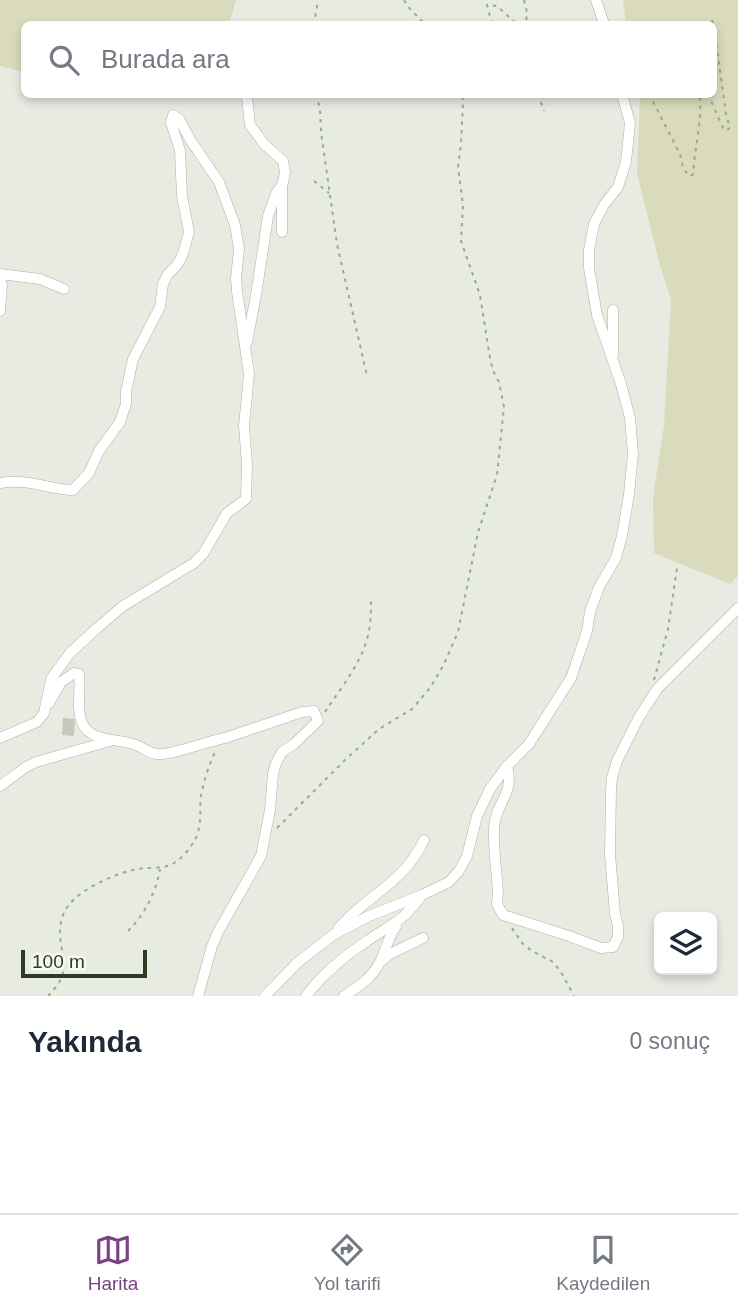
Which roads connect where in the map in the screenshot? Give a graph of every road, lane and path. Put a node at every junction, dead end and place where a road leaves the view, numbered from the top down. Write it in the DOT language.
graph roads {
  1 [pos="318,0"];
  2 [pos="404,0"];
  3 [pos="524,0"];
  4 [pos="596,0"];
  5 [pos="313,21"];
  6 [pos="422,21"];
  7 [pos="491,21"];
  8 [pos="514,21"];
  9 [pos="526,21"];
  10 [pos="603,21"];
  11 [pos="717,53"];
  12 [pos="247,98"];
  13 [pos="317,98"];
  14 [pos="462,98"];
  15 [pos="539,98"];
  16 [pos="623,98"];
  17 [pos="651,98"];
  18 [pos="700,98"];
  19 [pos="710,98"];
  20 [pos="544,111"];
  21 [pos="314,181"];
  22 [pos="283,183"];
  23 [pos="330,193"];
  24 [pos="282,232"];
  25 [pos="0,276"];
  26 [pos="64,289"];
  27 [pos="612,310"];
  28 [pos="0,311"];
  29 [pos="246,350"];
  30 [pos="612,363"];
  31 [pos="367,376"];
  32 [pos="0,483"];
  33 [pos="677,568"];
  34 [pos="371,599"];
  35 [pos="738,608"];
  36 [pos="652,684"];
  37 [pos="44,713"];
  38 [pos="318,721"];
  39 [pos="0,738"];
  40 [pos="225,738"];
  41 [pos="111,741"];
  42 [pos="507,766"];
  43 [pos="0,786"];
  44 [pos="424,840"];
  45 [pos="263,845"];
  46 [pos="161,868"];
  47 [pos="422,895"];
  48 [pos="503,915"];
  49 [pos="401,920"];
  50 [pos="128,931"];
  51 [pos="333,935"];
  52 [pos="423,938"];
  53 [pos="380,963"];
  54 [pos="48,996"];
  55 [pos="198,996"];
  56 [pos="265,996"];
  57 [pos="306,996"];
  58 [pos="344,996"];
  59 [pos="574,996"];
  1 -- 5 [label="path"];
  2 -- 6 [label="path"];
  3 -- 9 [label="path"];
  4 -- 10 [label="street"];
  7 -- 8 [label="path"];
  11 -- 19 [label="path"];
  12 -- 22 [label="street"];
  13 -- 23 [label="path"];
  14 -- 45 [label="path"];
  15 -- 20 [label="path"];
  16 -- 30 [label="street"];
  17 -- 18 [label="path"];
  21 -- 23 [label="path"];
  22 -- 24 [label="street"];
  22 -- 29 [label="street"];
  23 -- 31 [label="path"];
  25 -- 26 [label="street"];
  25 -- 28 [label="street"];
  27 -- 30 [label="street"];
  29 -- 32 [label="street"];
  29 -- 37 [label="street"];
  30 -- 42 [label="street"];
  33 -- 36 [label="path"];
  34 -- 38 [label="path"];
  35 -- 48 [label="street"];
  37 -- 39 [label="street"];
  37 -- 41 [label="street"];
  38 -- 40 [label="street"];
  38 -- 45 [label="street"];
  40 -- 41 [label="street"];
  40 -- 46 [label="path"];
  41 -- 43 [label="street"];
  42 -- 47 [label="street"];
  42 -- 48 [label="street"];
  44 -- 51 [label="street"];
  45 -- 55 [label="street"];
  46 -- 50 [label="path"];
  46 -- 54 [label="path"];
  47 -- 49 [label="street"];
  47 -- 51 [label="street"];
  48 -- 59 [label="path"];
  49 -- 53 [label="street"];
  49 -- 57 [label="street"];
  51 -- 56 [label="street"];
  52 -- 53 [label="street"];
  53 -- 58 [label="street"];
}
